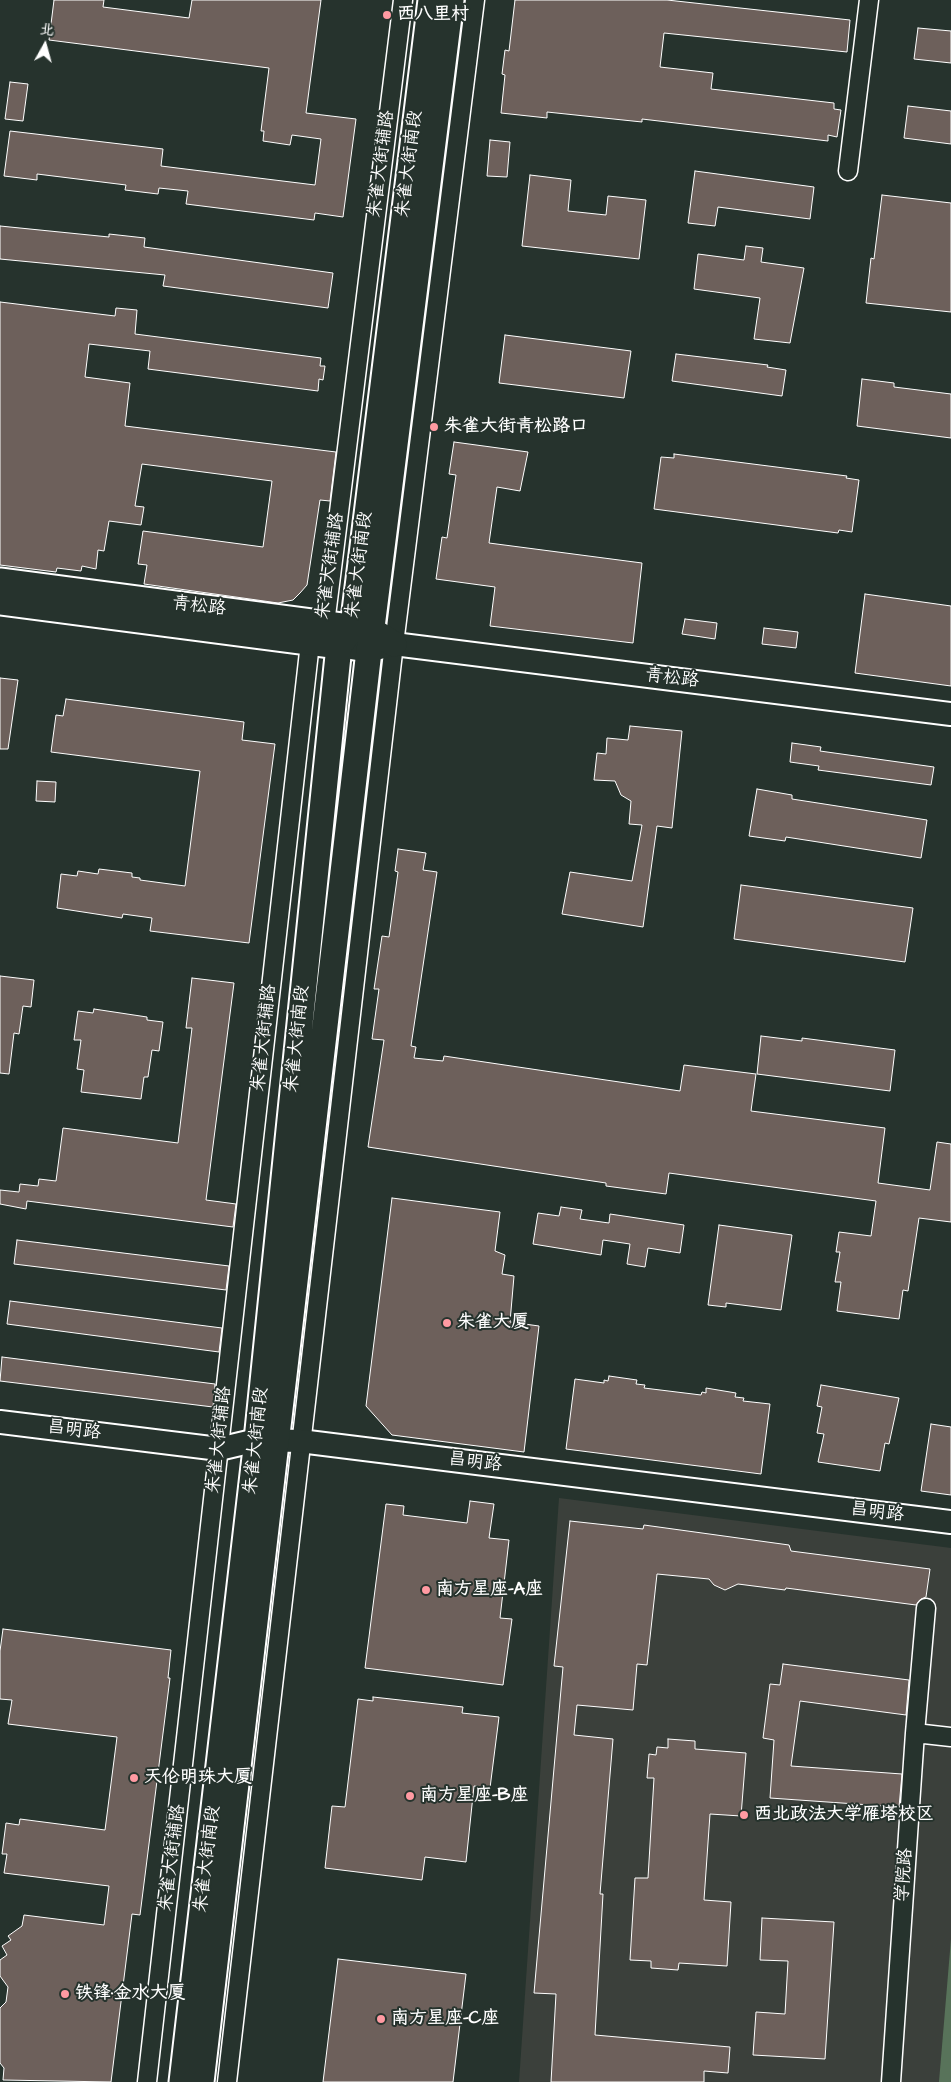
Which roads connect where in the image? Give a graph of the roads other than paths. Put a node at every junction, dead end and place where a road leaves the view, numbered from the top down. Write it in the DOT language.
graph roads {
  1 [pos="403,0"];
  2 [pos="431,0"];
  3 [pos="451,0"];
  4 [pos="475,0"];
  5 [pos="869,0"];
  6 [pos="848,171"];
  7 [pos="0,582"];
  8 [pos="0,602"];
  9 [pos="318,633"];
  10 [pos="358,638"];
  11 [pos="394,644"];
  12 [pos="951,714"];
  13 [pos="0,1422"];
  14 [pos="279,1440"];
  15 [pos="219,1449"];
  16 [pos="951,1522"];
  17 [pos="926,1608"];
  18 [pos="915,1733"];
  19 [pos="951,1737"];
  20 [pos="147,2082"];
  21 [pos="182,2082"];
  22 [pos="201,2082"];
  23 [pos="227,2082"];
  24 [pos="891,2082"];
  1 -- 9 [label="street, 朱雀大街辅路"];
  2 -- 10 [label="main road, 朱雀大街南段"];
  3 -- 10 [label="main road, 朱雀大街南段"];
  4 -- 11 [label="street"];
  5 -- 6 [label="street"];
  7 -- 9 [label="main road, 青松路"];
  8 -- 9 [label="main road, 青松路"];
  9 -- 10 [label="main road, 青松路"];
  9 -- 15 [label="street, 朱雀大街辅路"];
  10 -- 11 [label="main road, 青松路"];
  10 -- 14 [label="main road, 朱雀大街南段"];
  11 -- 12 [label="street, 青松路"];
  11 -- 14 [label="street"];
  13 -- 15 [label="street, 昌明路"];
  14 -- 15 [label="street, 昌明路"];
  14 -- 16 [label="street, 昌明路"];
  14 -- 21 [label="main road, 朱雀大街南段"];
  14 -- 22 [label="main road, 朱雀大街南段"];
  14 -- 23 [label="street"];
  15 -- 20 [label="street, 朱雀大街辅路"];
  17 -- 18 [label="street, 学院路"];
  18 -- 19 [label="street"];
  18 -- 24 [label="street, 学院路"];
}
